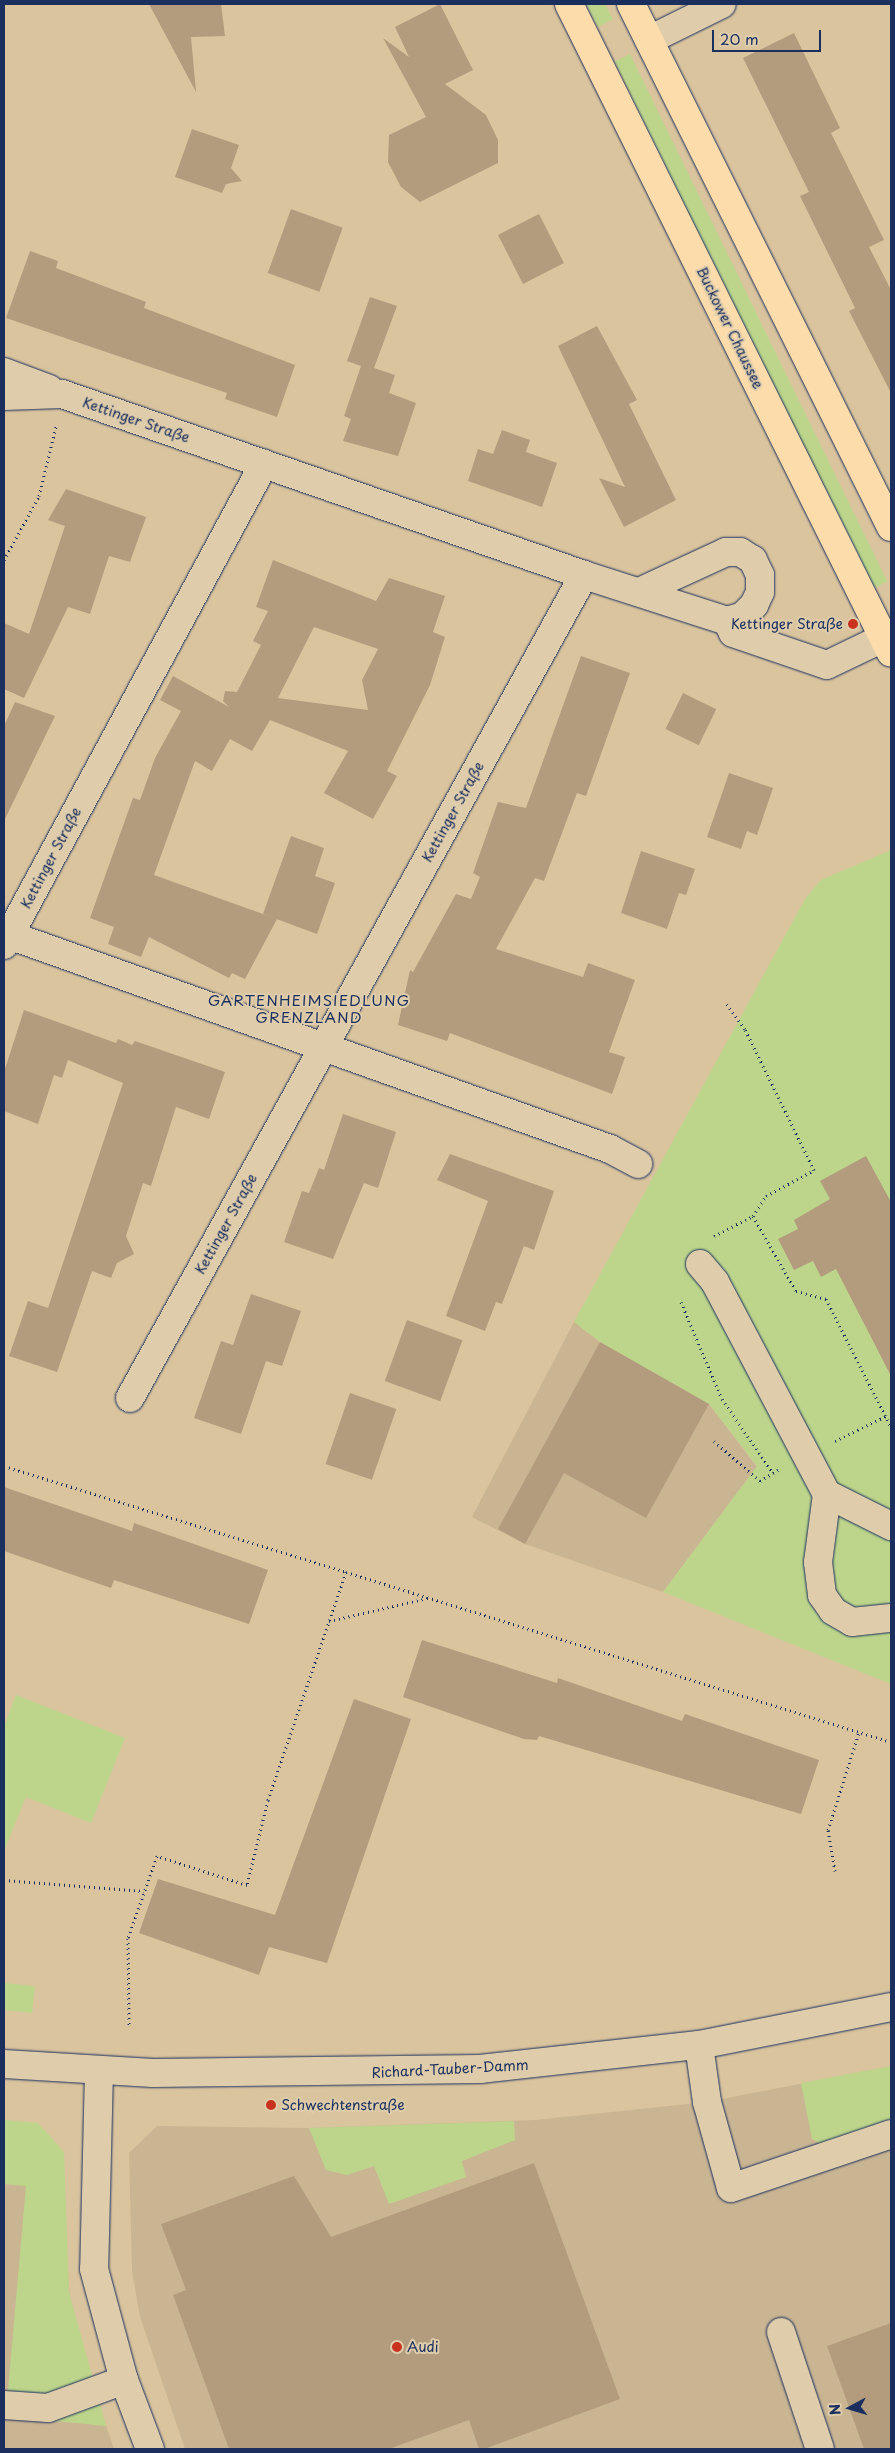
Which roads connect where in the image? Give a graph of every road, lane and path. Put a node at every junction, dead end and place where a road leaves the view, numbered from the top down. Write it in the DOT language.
graph roads {
  1 [pos="569,4"];
  2 [pos="631,4"];
  3 [pos="722,4"];
  4 [pos="649,40"];
  5 [pos="4,372"];
  6 [pos="62,394"];
  7 [pos="4,396"];
  8 [pos="264,464"];
  9 [pos="891,527"];
  10 [pos="4,560"];
  11 [pos="584,575"];
  12 [pos="639,592"];
  13 [pos="727,621"];
  14 [pos="887,646"];
  15 [pos="6,940"];
  16 [pos="727,1004"];
  17 [pos="321,1050"];
  18 [pos="638,1164"];
  19 [pos="753,1216"];
  20 [pos="703,1252"];
  21 [pos="130,1398"];
  22 [pos="891,1427"];
  23 [pos="714,1441"];
  24 [pos="4,1466"];
  25 [pos="773,1473"];
  26 [pos="828,1494"];
  27 [pos="891,1526"];
  28 [pos="346,1572"];
  29 [pos="429,1598"];
  30 [pos="891,1618"];
  31 [pos="329,1621"];
  32 [pos="859,1732"];
  33 [pos="891,1742"];
  34 [pos="835,1871"];
  35 [pos="4,1880"];
  36 [pos="144,1891"];
  37 [pos="891,2007"];
  38 [pos="129,2025"];
  39 [pos="698,2045"];
  40 [pos="4,2064"];
  41 [pos="99,2070"];
  42 [pos="891,2134"];
  43 [pos="781,2332"];
  44 [pos="124,2380"];
  45 [pos="4,2404"];
  46 [pos="150,2449"];
  47 [pos="820,2449"];
  1 -- 14 [label="main road, Buckower Chaussee"];
  2 -- 4 [label="main road"];
  3 -- 4 [label="street"];
  4 -- 9 [label="main road"];
  5 -- 6 [label="street"];
  6 -- 7 [label="street, Kettinger Straße"];
  6 -- 8 [label="street, Kettinger Straße"];
  6 -- 10 [label="path"];
  8 -- 11 [label="street, Kettinger Straße"];
  8 -- 15 [label="street, Kettinger Straße"];
  11 -- 12 [label="street, Kettinger Straße"];
  11 -- 17 [label="street, Kettinger Straße"];
  12 -- 13 [label="street, Kettinger Straße"];
  12 -- 13 [label="street"];
  13 -- 14 [label="street, Kettinger Straße"];
  15 -- 17 [label="street, Kettinger Straße"];
  16 -- 19 [label="path"];
  17 -- 18 [label="street, Kettinger Straße"];
  17 -- 21 [label="street, Kettinger Straße"];
  19 -- 20 [label="path"];
  19 -- 22 [label="path"];
  20 -- 26 [label="street"];
  23 -- 25 [label="path"];
  24 -- 28 [label="path"];
  26 -- 27 [label="street"];
  26 -- 30 [label="street"];
  28 -- 29 [label="path"];
  28 -- 31 [label="path"];
  29 -- 31 [label="path"];
  29 -- 32 [label="path"];
  31 -- 36 [label="path"];
  32 -- 33 [label="path"];
  32 -- 34 [label="path"];
  35 -- 36 [label="path"];
  36 -- 38 [label="path"];
  37 -- 39 [label="street, Richard-Tauber-Damm"];
  39 -- 41 [label="street, Richard-Tauber-Damm"];
  39 -- 42 [label="street"];
  40 -- 41 [label="street, Richard-Tauber-Damm"];
  41 -- 44 [label="street"];
  43 -- 47 [label="street"];
  44 -- 45 [label="street"];
  44 -- 46 [label="street"];
}
